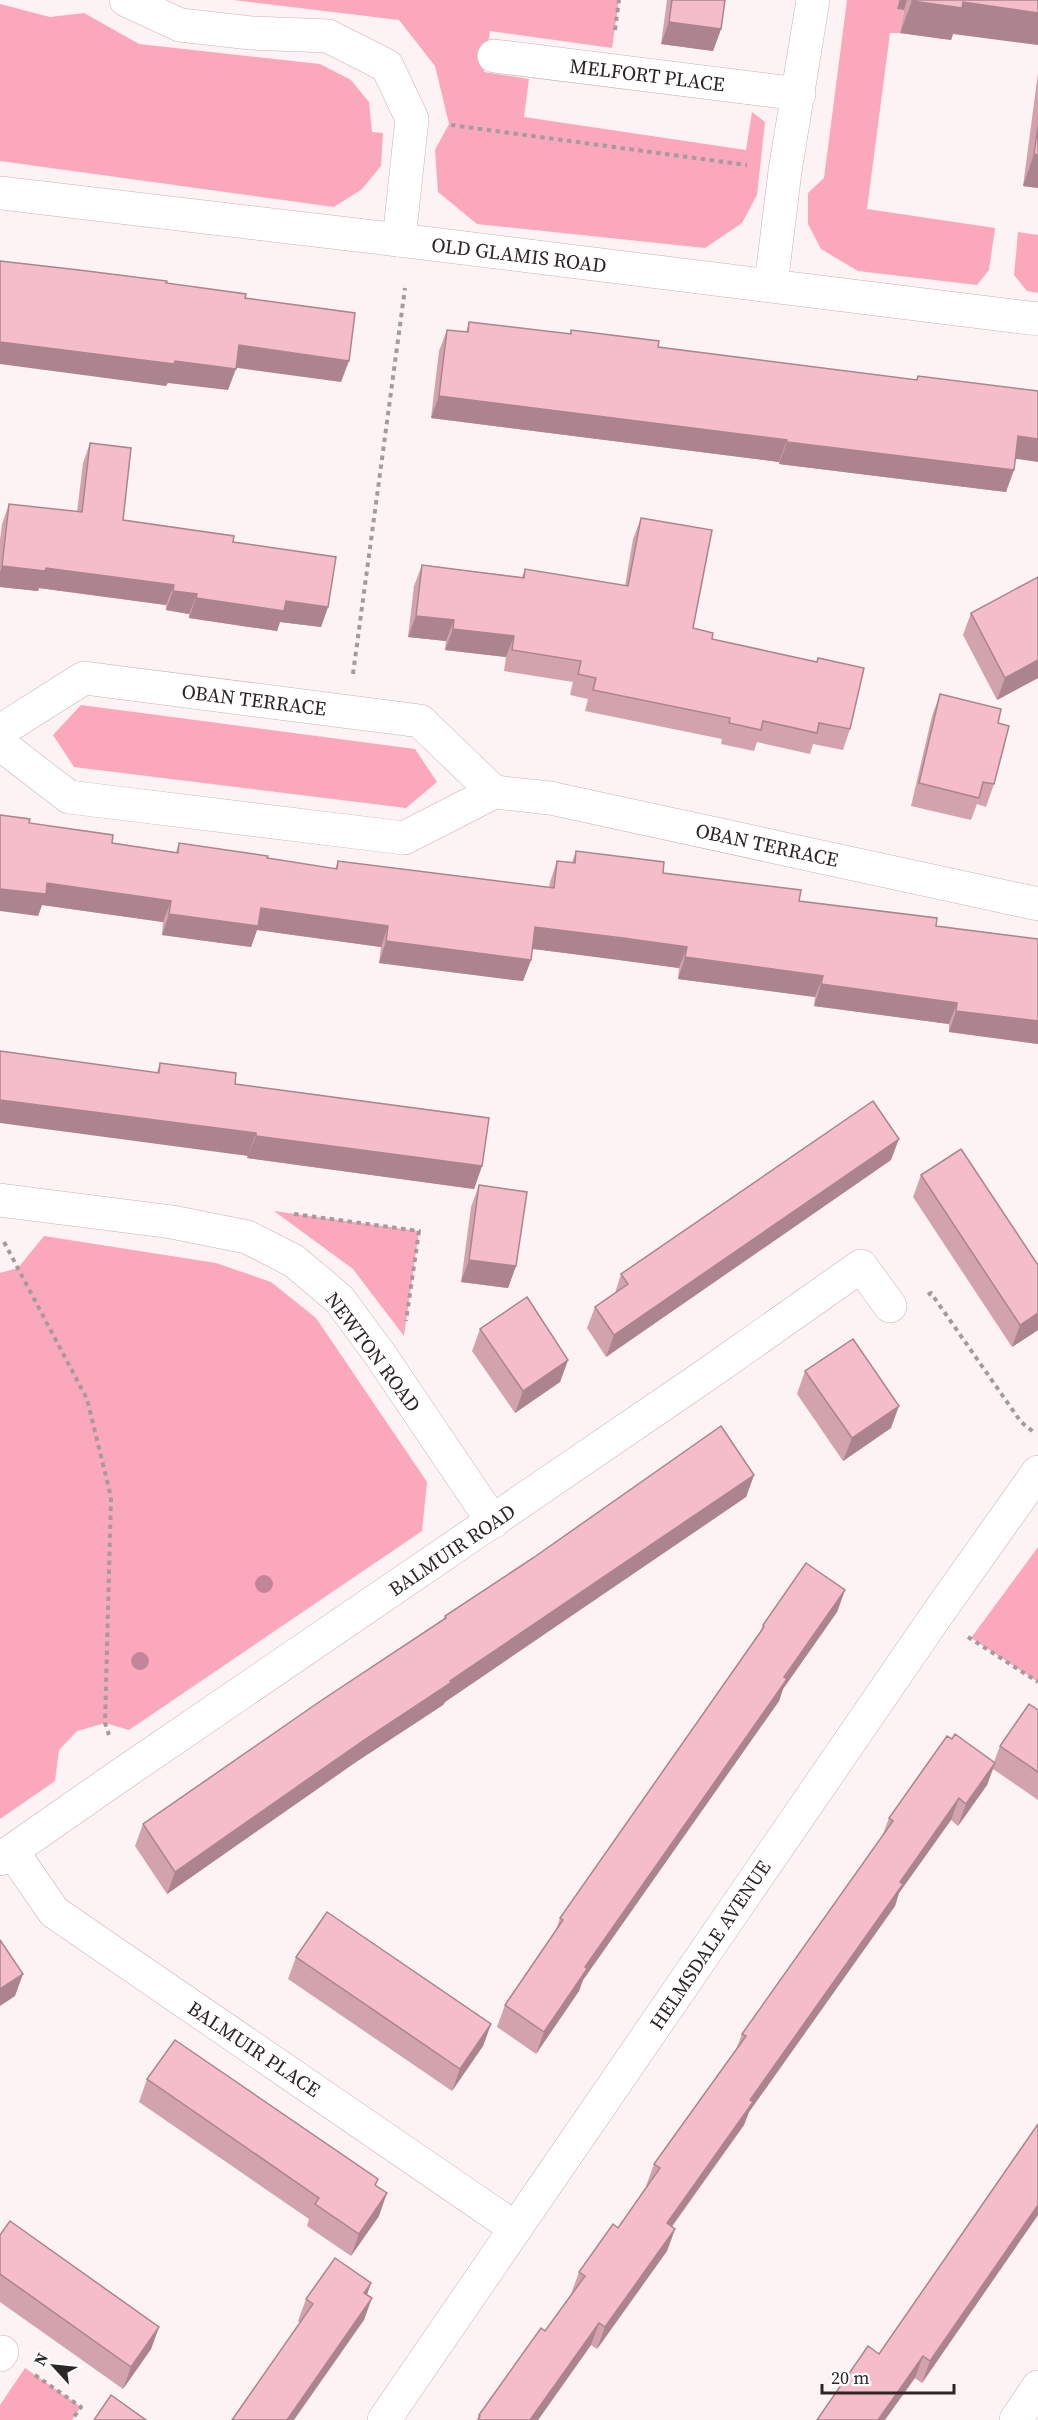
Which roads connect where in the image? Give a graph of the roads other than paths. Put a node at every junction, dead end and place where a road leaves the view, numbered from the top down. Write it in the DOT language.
graph roads {
  1 [pos="126,0"];
  2 [pos="813,0"];
  3 [pos="494,56"];
  4 [pos="799,94"];
  5 [pos="0,193"];
  6 [pos="399,240"];
  7 [pos="771,285"];
  8 [pos="1038,319"];
  9 [pos="0,731"];
  10 [pos="0,744"];
  11 [pos="494,792"];
  12 [pos="1038,904"];
  13 [pos="0,1200"];
  14 [pos="890,1306"];
  15 [pos="1038,1472"];
  16 [pos="492,1522"];
  17 [pos="6,1855"];
  18 [pos="515,2228"];
  19 [pos="1038,2387"];
  20 [pos="384,2420"];
  21 [pos="1016,2420"];
  1 -- 6 [label="street"];
  2 -- 4 [label="street"];
  3 -- 4 [label="street, MELFORT PLACE"];
  4 -- 7 [label="street"];
  5 -- 6 [label="street, OLD GLAMIS ROAD"];
  6 -- 7 [label="street, OLD GLAMIS ROAD"];
  7 -- 8 [label="street, OLD GLAMIS ROAD"];
  9 -- 11 [label="street, OBAN TERRACE"];
  10 -- 11 [label="street"];
  11 -- 12 [label="street, OBAN TERRACE"];
  13 -- 16 [label="street, NEWTON ROAD"];
  14 -- 16 [label="street, BALMUIR ROAD"];
  15 -- 18 [label="street, HELMSDALE AVENUE"];
  16 -- 17 [label="street, BALMUIR ROAD"];
  17 -- 18 [label="street, BALMUIR PLACE"];
  18 -- 20 [label="street, HELMSDALE AVENUE"];
  19 -- 21 [label="street"];
}
